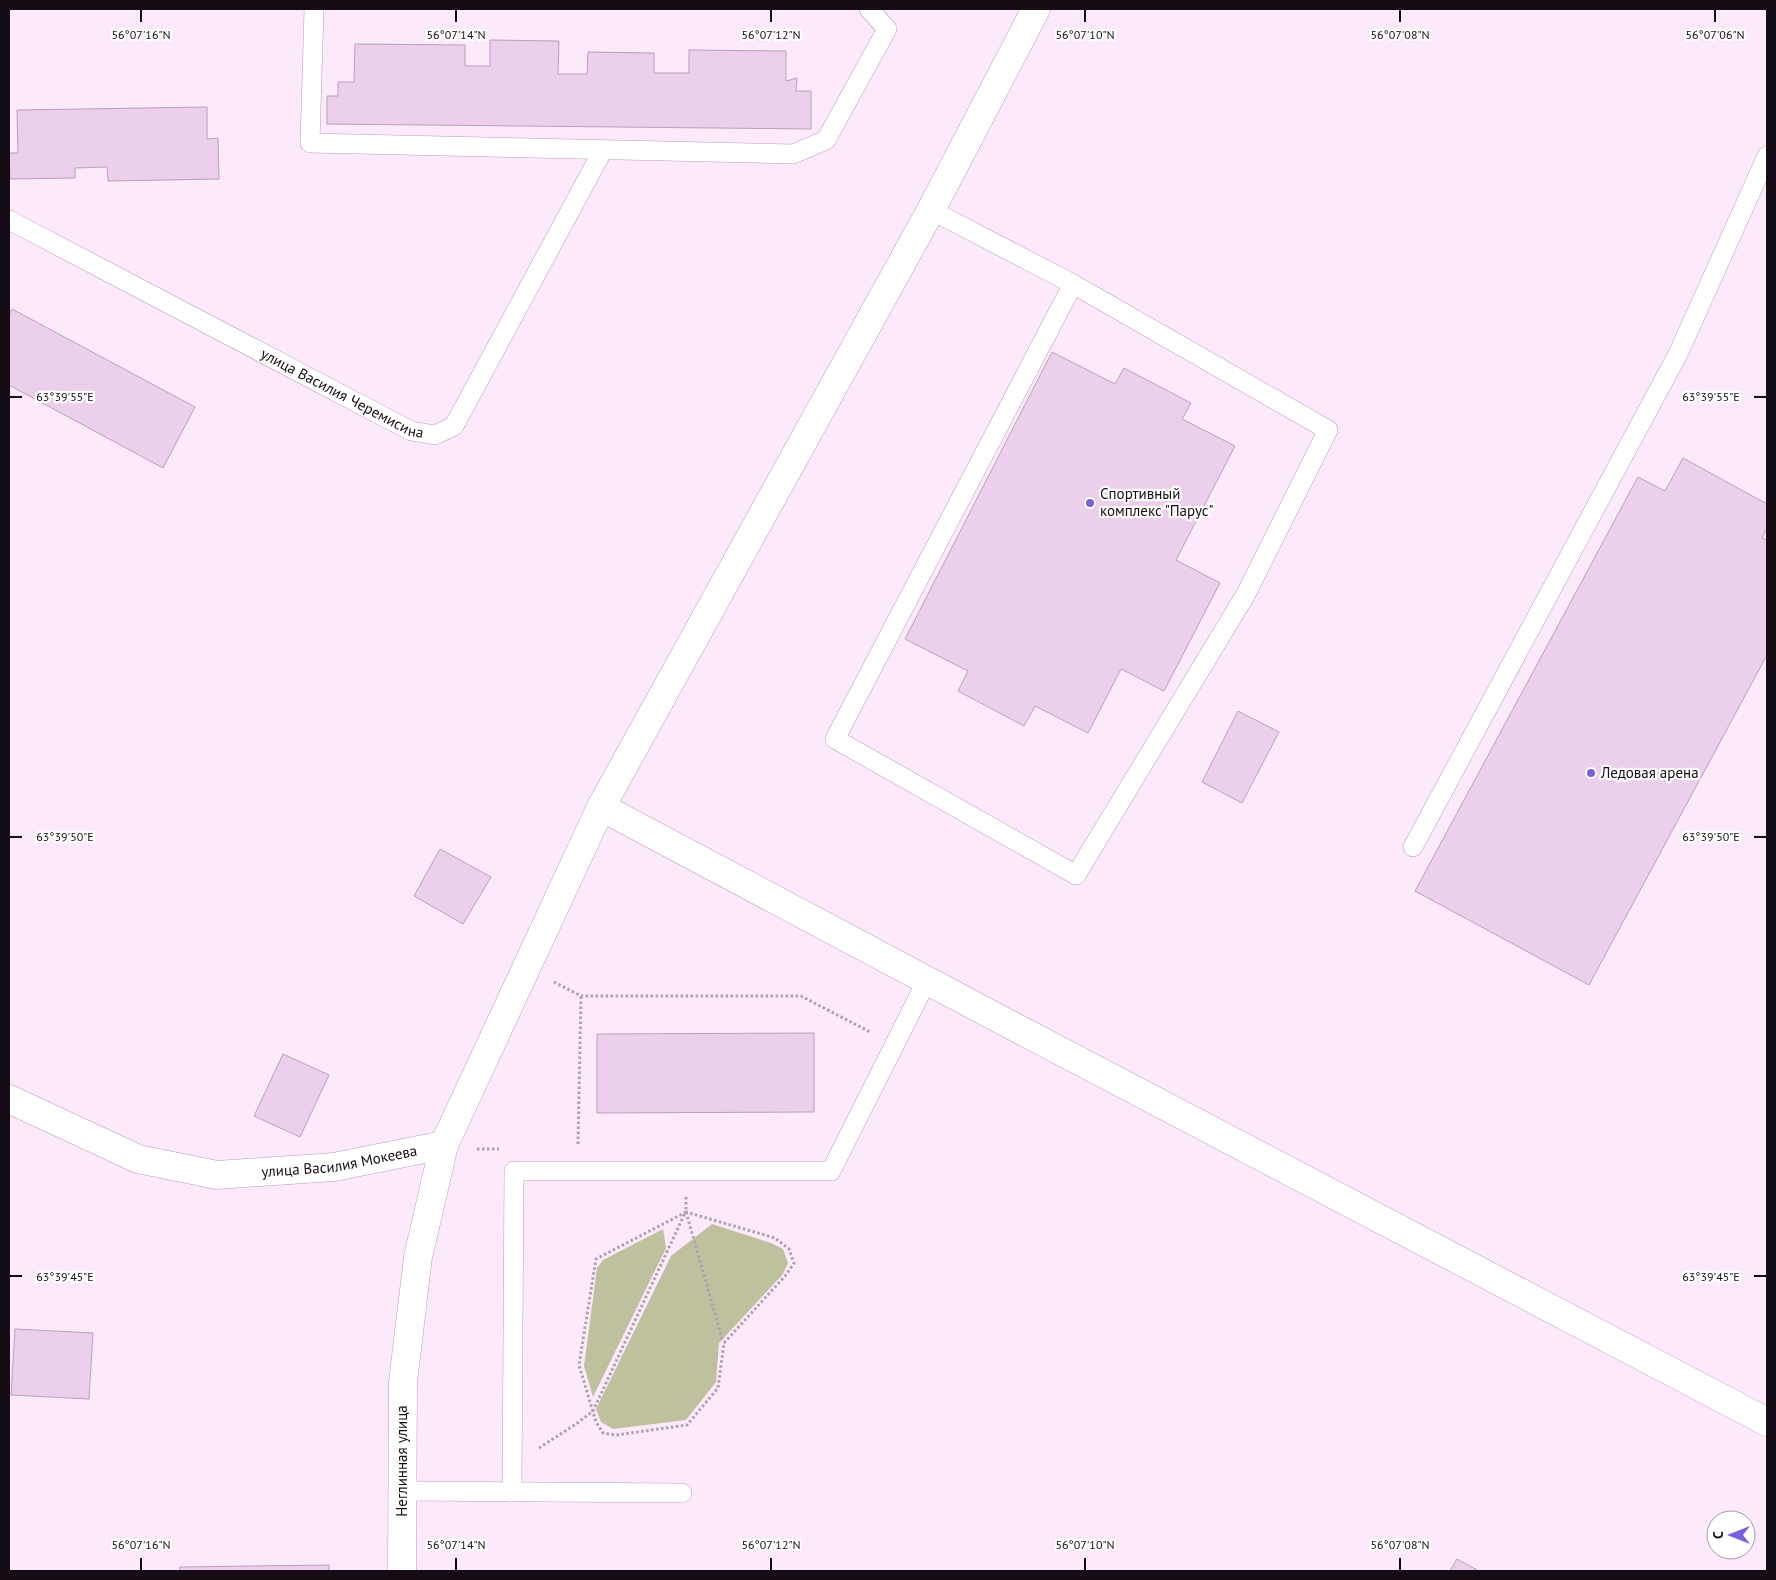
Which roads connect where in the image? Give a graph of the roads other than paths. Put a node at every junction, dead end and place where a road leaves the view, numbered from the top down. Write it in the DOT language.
graph roads {
  1 [pos="314,9"];
  2 [pos="869,9"];
  3 [pos="1036,9"];
  4 [pos="603,150"];
  5 [pos="1767,156"];
  6 [pos="931,210"];
  7 [pos="9,220"];
  8 [pos="1073,284"];
  9 [pos="601,807"];
  10 [pos="1413,847"];
  11 [pos="927,980"];
  12 [pos="9,1099"];
  13 [pos="446,1140"];
  14 [pos="403,1382"];
  15 [pos="1767,1422"];
  16 [pos="402,1491"];
  17 [pos="512,1492"];
  18 [pos="682,1493"];
  19 [pos="402,1571"];
  1 -- 4 [label="lane"];
  2 -- 4 [label="lane"];
  3 -- 6 [label="street"];
  4 -- 7 [label="lane, улица Василия Черемисина"];
  5 -- 10 [label="lane"];
  6 -- 8 [label="lane"];
  6 -- 9 [label="street"];
  8 -- 8 [label="lane"];
  9 -- 11 [label="street"];
  9 -- 13 [label="street"];
  11 -- 15 [label="street"];
  11 -- 17 [label="lane"];
  12 -- 13 [label="street, улица Василия Мокеева"];
  13 -- 14 [label="street, улица Василия Мокеева"];
  14 -- 16 [label="street, Неглинная улица"];
  16 -- 17 [label="lane"];
  16 -- 19 [label="street, Неглинная улица"];
  17 -- 18 [label="lane"];
}
